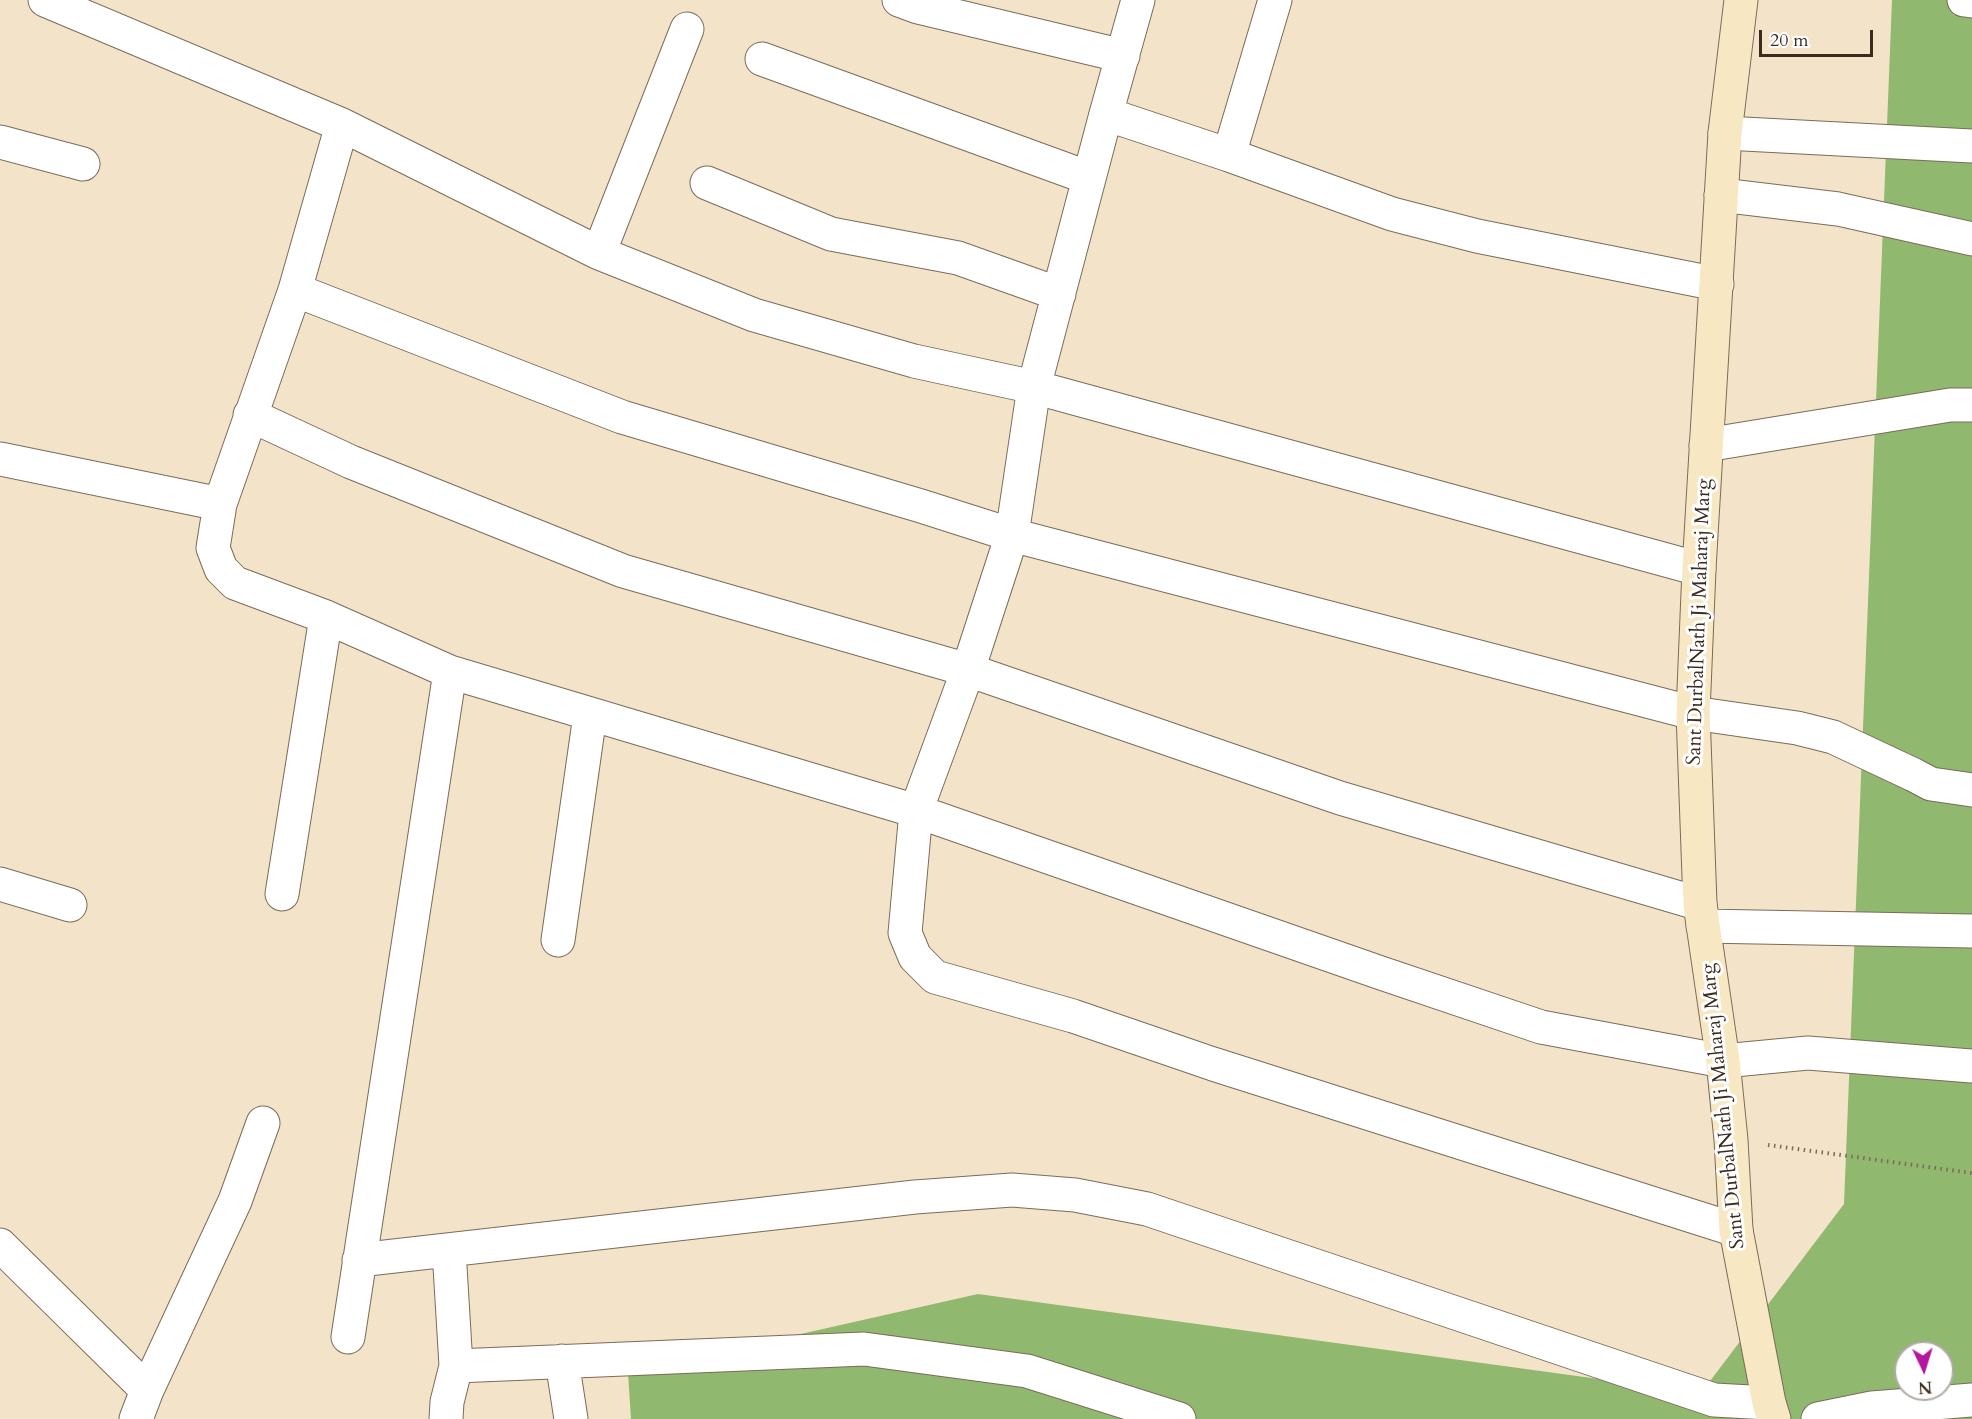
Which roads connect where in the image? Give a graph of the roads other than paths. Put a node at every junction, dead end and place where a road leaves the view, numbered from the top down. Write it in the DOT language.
graph roads {
  1 [pos="45,0"];
  2 [pos="1138,0"];
  3 [pos="1275,0"];
  4 [pos="1741,0"];
  5 [pos="1964,0"];
  6 [pos="1972,1"];
  7 [pos="912,2"];
  8 [pos="687,28"];
  9 [pos="1123,56"];
  10 [pos="762,59"];
  11 [pos="1106,114"];
  12 [pos="342,125"];
  13 [pos="1725,133"];
  14 [pos="0,142"];
  15 [pos="1972,146"];
  16 [pos="1230,155"];
  17 [pos="83,164"];
  18 [pos="1089,178"];
  19 [pos="707,183"];
  20 [pos="1721,195"];
  21 [pos="1972,239"];
  22 [pos="599,253"];
  23 [pos="1717,284"];
  24 [pos="295,290"];
  25 [pos="1059,294"];
  26 [pos="1035,387"];
  27 [pos="1972,405"];
  28 [pos="250,415"];
  29 [pos="1706,445"];
  30 [pos="0,459"];
  31 [pos="220,504"];
  32 [pos="1012,535"];
  33 [pos="1699,569"];
  34 [pos="326,617"];
  35 [pos="968,670"];
  36 [pos="450,672"];
  37 [pos="1693,713"];
  38 [pos="590,715"];
  39 [pos="1972,790"];
  40 [pos="916,811"];
  41 [pos="0,884"];
  42 [pos="282,894"];
  43 [pos="69,905"];
  44 [pos="1702,915"];
  45 [pos="1972,930"];
  46 [pos="558,940"];
  47 [pos="1723,1061"];
  48 [pos="1972,1066"];
  49 [pos="263,1123"];
  50 [pos="1736,1230"];
  51 [pos="0,1245"];
  52 [pos="449,1250"];
  53 [pos="359,1260"];
  54 [pos="348,1337"];
  55 [pos="562,1361"];
  56 [pos="456,1366"];
  57 [pos="1972,1400"];
  58 [pos="142,1404"];
  59 [pos="1772,1411"];
  60 [pos="446,1419"];
  61 [pos="571,1419"];
  62 [pos="1179,1419"];
  63 [pos="1818,1419"];
  1 -- 12 [label="street"];
  2 -- 9 [label="street"];
  3 -- 16 [label="street"];
  4 -- 13 [label="street, Sant DurbalNath Ji Maharaj Marg"];
  5 -- 6 [label="street"];
  7 -- 9 [label="street"];
  8 -- 22 [label="street"];
  9 -- 11 [label="street"];
  10 -- 18 [label="street"];
  11 -- 16 [label="street"];
  11 -- 18 [label="street"];
  12 -- 22 [label="street"];
  12 -- 24 [label="street"];
  13 -- 15 [label="street"];
  13 -- 20 [label="street, Sant DurbalNath Ji Maharaj Marg"];
  14 -- 17 [label="street"];
  16 -- 23 [label="street"];
  18 -- 25 [label="street"];
  19 -- 25 [label="street"];
  20 -- 21 [label="street"];
  20 -- 23 [label="street, Sant DurbalNath Ji Maharaj Marg"];
  22 -- 26 [label="street"];
  23 -- 29 [label="street, Sant DurbalNath Ji Maharaj Marg"];
  24 -- 28 [label="street"];
  24 -- 32 [label="street"];
  25 -- 26 [label="street"];
  26 -- 32 [label="street"];
  26 -- 33 [label="street"];
  27 -- 29 [label="street"];
  28 -- 31 [label="street"];
  28 -- 35 [label="street"];
  29 -- 33 [label="street, Sant DurbalNath Ji Maharaj Marg"];
  30 -- 31 [label="street"];
  31 -- 34 [label="street"];
  32 -- 35 [label="street"];
  32 -- 37 [label="street"];
  33 -- 37 [label="street, Sant DurbalNath Ji Maharaj Marg"];
  34 -- 36 [label="street"];
  34 -- 42 [label="street"];
  35 -- 40 [label="street"];
  35 -- 44 [label="street"];
  36 -- 38 [label="street"];
  36 -- 53 [label="street"];
  37 -- 39 [label="street"];
  37 -- 44 [label="street, Sant DurbalNath Ji Maharaj Marg"];
  38 -- 40 [label="street"];
  38 -- 46 [label="street"];
  40 -- 47 [label="street"];
  40 -- 50 [label="street"];
  41 -- 43 [label="street"];
  44 -- 45 [label="street"];
  44 -- 47 [label="street, Sant DurbalNath Ji Maharaj Marg"];
  47 -- 48 [label="street"];
  47 -- 50 [label="street, Sant DurbalNath Ji Maharaj Marg"];
  49 -- 58 [label="street"];
  50 -- 59 [label="street, Sant DurbalNath Ji Maharaj Marg"];
  51 -- 58 [label="street"];
  52 -- 53 [label="street"];
  52 -- 56 [label="street"];
  52 -- 59 [label="street"];
  53 -- 54 [label="street"];
  55 -- 56 [label="street"];
  55 -- 61 [label="street"];
  55 -- 62 [label="street"];
  56 -- 60 [label="street"];
  57 -- 63 [label="street"];
}
